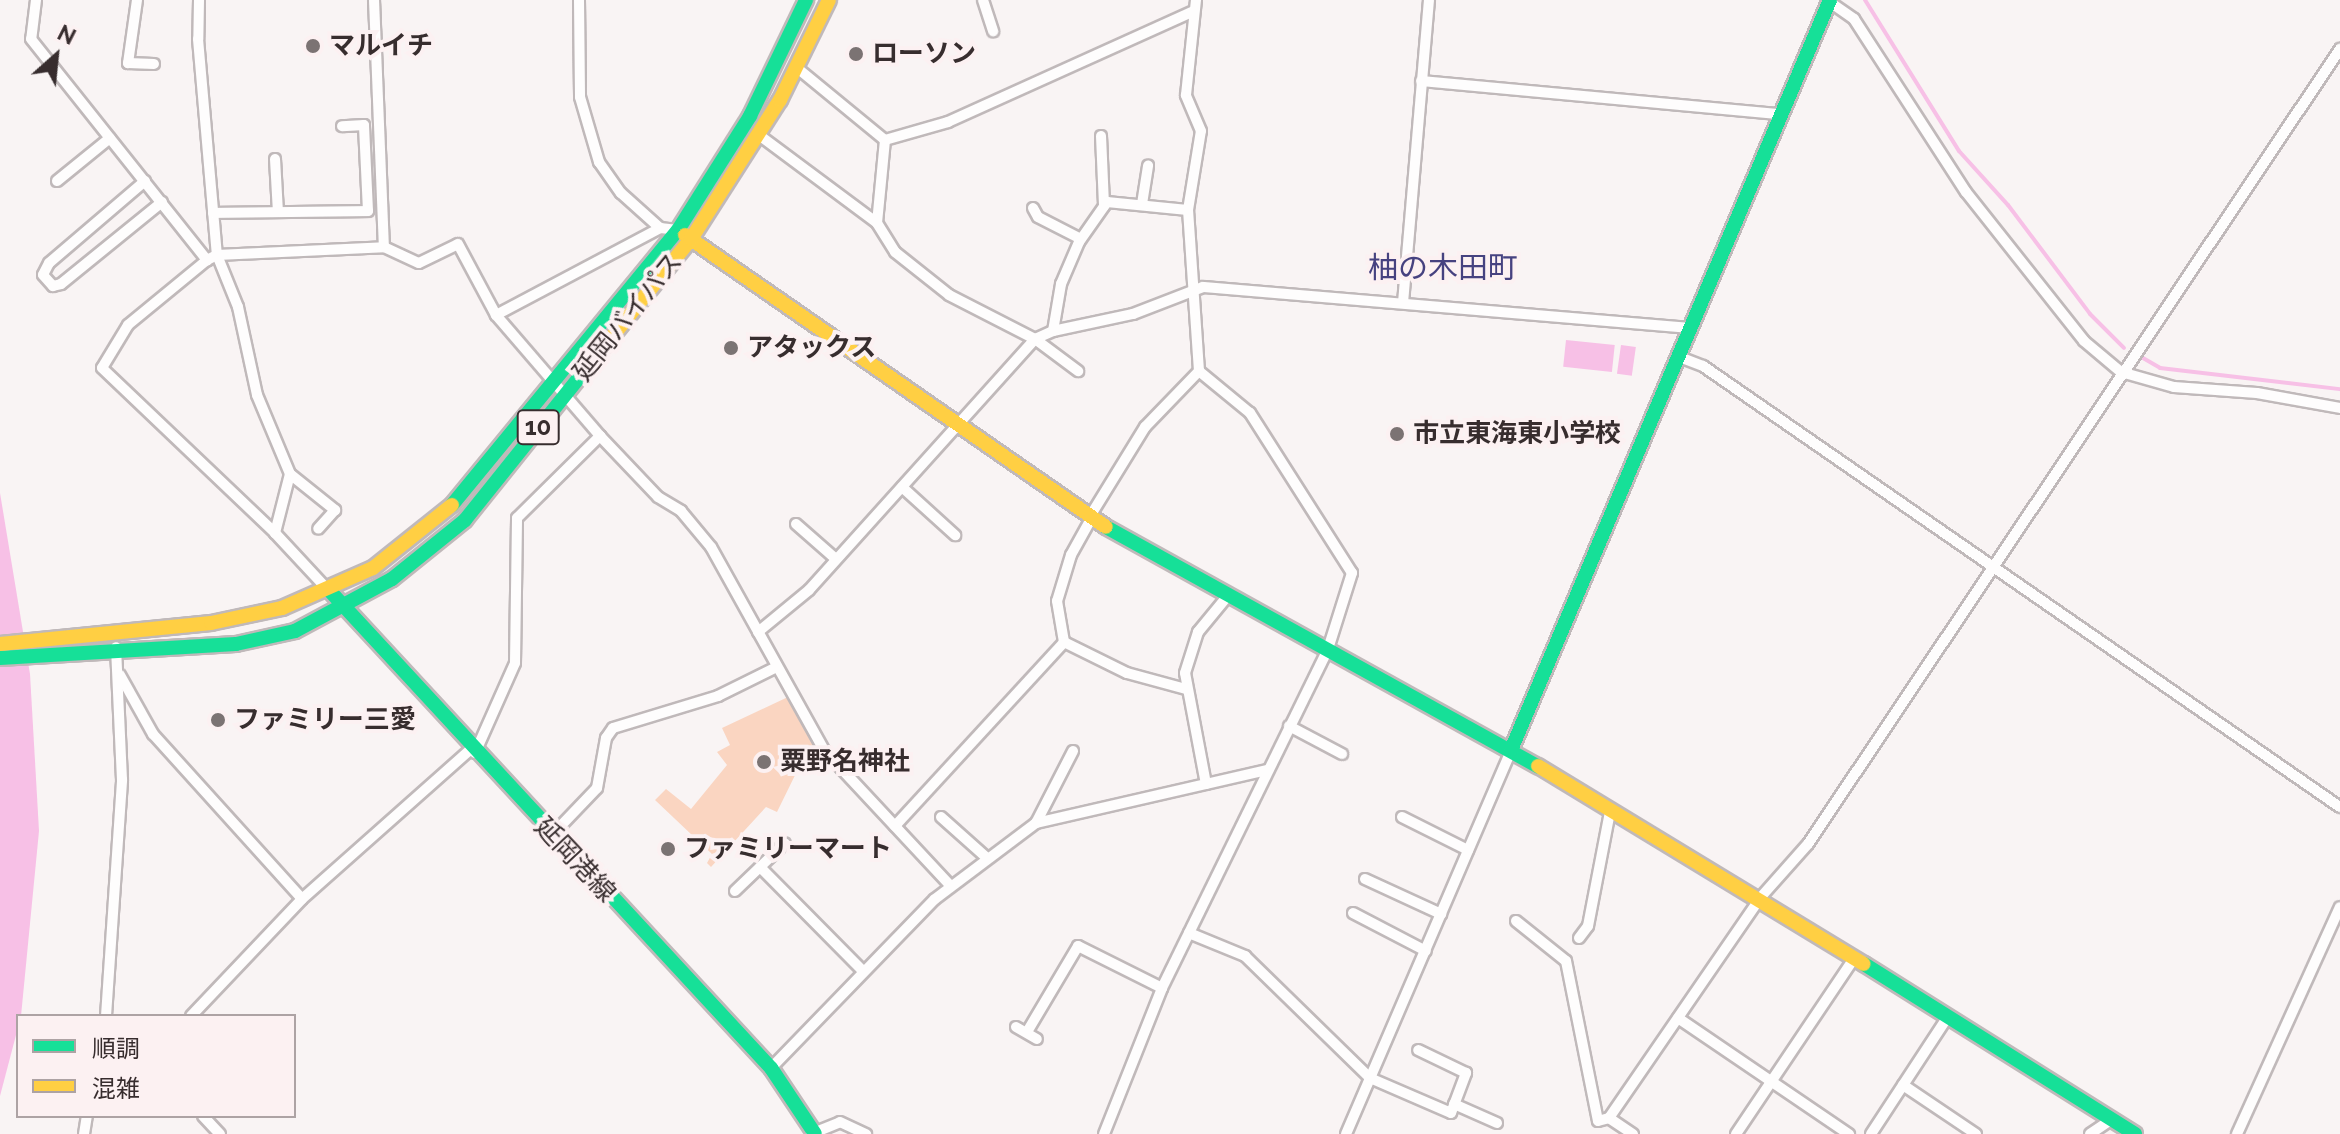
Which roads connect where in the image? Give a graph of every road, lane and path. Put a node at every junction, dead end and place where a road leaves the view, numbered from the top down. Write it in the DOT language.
graph roads {
  1 [pos="36,0"];
  2 [pos="137,0"];
  3 [pos="199,0"];
  4 [pos="374,0"];
  5 [pos="579,0"];
  6 [pos="806,0"];
  7 [pos="829,0"];
  8 [pos="983,0"];
  9 [pos="1429,0"];
  10 [pos="1829,1"];
  11 [pos="1195,6"];
  12 [pos="993,31"];
  13 [pos="2340,49"];
  14 [pos="154,64"];
  15 [pos="796,67"];
  16 [pos="1421,81"];
  17 [pos="1780,114"];
  18 [pos="342,126"];
  19 [pos="759,135"];
  20 [pos="1101,136"];
  21 [pos="110,138"];
  22 [pos="885,140"];
  23 [pos="275,159"];
  24 [pos="1148,165"];
  25 [pos="57,181"];
  26 [pos="145,181"];
  27 [pos="162,202"];
  28 [pos="1142,204"];
  29 [pos="1104,206"];
  30 [pos="1033,208"];
  31 [pos="1188,210"];
  32 [pos="278,212"];
  33 [pos="213,213"];
  34 [pos="877,223"];
  35 [pos="660,228"];
  36 [pos="684,234"];
  37 [pos="1081,239"];
  38 [pos="384,247"];
  39 [pos="212,258"];
  40 [pos="1195,290"];
  41 [pos="1403,303"];
  42 [pos="496,315"];
  43 [pos="1688,328"];
  44 [pos="1053,331"];
  45 [pos="1035,339"];
  46 [pos="1677,356"];
  47 [pos="1078,371"];
  48 [pos="1199,371"];
  49 [pos="2121,372"];
  50 [pos="554,382"];
  51 [pos="565,395"];
  52 [pos="2340,408"];
  53 [pos="958,425"];
  54 [pos="600,436"];
  55 [pos="290,474"];
  56 [pos="902,487"];
  57 [pos="1090,518"];
  58 [pos="796,524"];
  59 [pos="318,529"];
  60 [pos="275,533"];
  61 [pos="955,535"];
  62 [pos="836,559"];
  63 [pos="1990,567"];
  64 [pos="329,590"];
  65 [pos="1226,598"];
  66 [pos="345,609"];
  67 [pos="758,632"];
  68 [pos="115,633"];
  69 [pos="1064,642"];
  70 [pos="98,643"];
  71 [pos="0,644"];
  72 [pos="116,649"];
  73 [pos="1328,649"];
  74 [pos="0,658"];
  75 [pos="777,667"];
  76 [pos="117,670"];
  77 [pos="1186,689"];
  78 [pos="1289,726"];
  79 [pos="1511,750"];
  80 [pos="473,751"];
  81 [pos="1073,751"];
  82 [pos="1342,754"];
  83 [pos="1267,770"];
  84 [pos="1206,784"];
  85 [pos="2340,807"];
  86 [pos="1610,812"];
  87 [pos="941,817"];
  88 [pos="1402,817"];
  89 [pos="1036,823"];
  90 [pos="895,826"];
  91 [pos="552,835"];
  92 [pos="785,843"];
  93 [pos="1468,850"];
  94 [pos="987,858"];
  95 [pos="760,867"];
  96 [pos="1365,879"];
  97 [pos="950,885"];
  98 [pos="735,891"];
  99 [pos="1760,898"];
  100 [pos="302,899"];
  101 [pos="2340,907"];
  102 [pos="1353,913"];
  103 [pos="1441,914"];
  104 [pos="1516,921"];
  105 [pos="1189,933"];
  106 [pos="1579,938"];
  107 [pos="1426,951"];
  108 [pos="1855,957"];
  109 [pos="863,971"];
  110 [pos="1162,988"];
  111 [pos="106,1014"];
  112 [pos="193,1014"];
  113 [pos="1949,1015"];
  114 [pos="1678,1018"];
  115 [pos="1016,1027"];
  116 [pos="1418,1050"];
  117 [pos="771,1068"];
  118 [pos="1370,1078"];
  119 [pos="1769,1080"];
  120 [pos="1903,1085"];
  121 [pos="1454,1104"];
  122 [pos="205,1118"];
  123 [pos="1609,1118"];
  124 [pos="2112,1119"];
  125 [pos="1497,1123"];
  126 [pos="813,1133"];
  127 [pos="220,1134"];
  128 [pos="866,1134"];
  129 [pos="1104,1134"];
  130 [pos="1346,1134"];
  131 [pos="1633,1134"];
  132 [pos="1736,1134"];
  133 [pos="1849,1134"];
  134 [pos="1871,1134"];
  135 [pos="1976,1134"];
  136 [pos="2090,1134"];
  137 [pos="2135,1134"];
  138 [pos="2237,1134"];
  1 -- 21 [label="street"];
  2 -- 14 [label="street"];
  3 -- 33 [label="street"];
  4 -- 38 [label="street"];
  5 -- 35 [label="street"];
  6 -- 36 [label="main road, 延岡バイパス / 10"];
  7 -- 15 [label="main road, 延岡バイパス / 10"];
  8 -- 12 [label="street"];
  9 -- 16 [label="street"];
  10 -- 17 [label="main road"];
  10 -- 49 [label="street"];
  11 -- 22 [label="street"];
  11 -- 31 [label="street"];
  13 -- 49 [label="street"];
  15 -- 19 [label="main road, 延岡バイパス / 10"];
  15 -- 22 [label="street"];
  16 -- 17 [label="street"];
  16 -- 41 [label="street"];
  17 -- 43 [label="main road"];
  18 -- 32 [label="street"];
  19 -- 34 [label="street"];
  19 -- 36 [label="main road, 延岡バイパス / 10"];
  20 -- 29 [label="street"];
  21 -- 25 [label="street"];
  21 -- 26 [label="street"];
  22 -- 34 [label="street"];
  23 -- 32 [label="street"];
  24 -- 28 [label="street"];
  26 -- 27 [label="street"];
  26 -- 27 [label="street"];
  27 -- 39 [label="street"];
  28 -- 29 [label="street"];
  28 -- 31 [label="street"];
  29 -- 37 [label="street"];
  30 -- 37 [label="street"];
  31 -- 40 [label="street"];
  32 -- 33 [label="street"];
  33 -- 39 [label="street"];
  34 -- 45 [label="street"];
  35 -- 36 [label="street"];
  35 -- 42 [label="street"];
  36 -- 50 [label="main road, 延岡バイパス / 10"];
  36 -- 51 [label="main road, 延岡バイパス / 10"];
  36 -- 53 [label="main road"];
  37 -- 44 [label="street"];
  38 -- 39 [label="street"];
  38 -- 42 [label="street"];
  39 -- 55 [label="street"];
  39 -- 60 [label="street"];
  40 -- 41 [label="street"];
  40 -- 44 [label="street"];
  40 -- 48 [label="street"];
  41 -- 43 [label="street"];
  42 -- 50 [label="street"];
  43 -- 46 [label="main road"];
  44 -- 45 [label="street"];
  45 -- 47 [label="street"];
  45 -- 53 [label="street"];
  46 -- 63 [label="street"];
  46 -- 79 [label="main road"];
  48 -- 57 [label="street"];
  48 -- 73 [label="street"];
  49 -- 52 [label="street"];
  49 -- 63 [label="street"];
  50 -- 51 [label="street"];
  50 -- 64 [label="main road, 延岡バイパス / 10"];
  51 -- 54 [label="street"];
  51 -- 66 [label="main road, 延岡バイパス / 10"];
  53 -- 56 [label="street"];
  53 -- 57 [label="main road"];
  54 -- 67 [label="street"];
  54 -- 80 [label="street"];
  55 -- 59 [label="street"];
  55 -- 60 [label="street"];
  56 -- 61 [label="street"];
  56 -- 62 [label="street"];
  57 -- 65 [label="main road"];
  57 -- 69 [label="street"];
  58 -- 62 [label="street"];
  60 -- 64 [label="street"];
  62 -- 67 [label="street"];
  63 -- 85 [label="street"];
  63 -- 99 [label="street"];
  64 -- 66 [label="main road, 延岡港線"];
  64 -- 68 [label="main road, 延岡バイパス / 10"];
  65 -- 73 [label="main road"];
  65 -- 77 [label="street"];
  66 -- 72 [label="main road, 延岡バイパス / 10"];
  66 -- 80 [label="main road, 延岡港線"];
  67 -- 75 [label="street"];
  68 -- 70 [label="main road, 延岡バイパス / 10"];
  68 -- 72 [label="street"];
  69 -- 77 [label="street"];
  69 -- 90 [label="street"];
  70 -- 71 [label="main road, 延岡バイパス / 10"];
  70 -- 72 [label="main road, 延岡バイパス / 10"];
  70 -- 74 [label="main road, 延岡バイパス / 10"];
  72 -- 76 [label="street"];
  73 -- 78 [label="street"];
  73 -- 79 [label="main road"];
  75 -- 90 [label="street"];
  75 -- 91 [label="street"];
  76 -- 100 [label="street"];
  76 -- 111 [label="street"];
  77 -- 84 [label="street"];
  78 -- 82 [label="street"];
  78 -- 83 [label="street"];
  79 -- 86 [label="main road"];
  79 -- 93 [label="street"];
  80 -- 91 [label="main road, 延岡港線"];
  80 -- 100 [label="street"];
  81 -- 89 [label="street"];
  83 -- 84 [label="street"];
  83 -- 105 [label="street"];
  84 -- 89 [label="street"];
  86 -- 99 [label="main road"];
  86 -- 106 [label="street"];
  87 -- 94 [label="street"];
  88 -- 93 [label="street"];
  89 -- 94 [label="street"];
  90 -- 97 [label="street"];
  91 -- 117 [label="main road, 延岡港線"];
  92 -- 95 [label="street"];
  93 -- 103 [label="street"];
  94 -- 97 [label="street"];
  95 -- 98 [label="street"];
  95 -- 109 [label="street"];
  96 -- 103 [label="street"];
  97 -- 109 [label="street"];
  99 -- 108 [label="main road"];
  99 -- 114 [label="street"];
  100 -- 112 [label="street"];
  101 -- 138 [label="street"];
  102 -- 107 [label="street"];
  103 -- 107 [label="street"];
  104 -- 123 [label="street"];
  105 -- 110 [label="street"];
  105 -- 118 [label="street"];
  107 -- 118 [label="street"];
  108 -- 113 [label="main road"];
  108 -- 119 [label="street"];
  109 -- 117 [label="street"];
  110 -- 115 [label="street"];
  110 -- 129 [label="street"];
  113 -- 120 [label="street"];
  113 -- 124 [label="main road"];
  114 -- 119 [label="street"];
  114 -- 123 [label="street"];
  116 -- 121 [label="street"];
  117 -- 126 [label="main road, 延岡港線"];
  118 -- 121 [label="street"];
  118 -- 130 [label="street"];
  119 -- 132 [label="street"];
  119 -- 133 [label="street"];
  120 -- 134 [label="street"];
  120 -- 135 [label="street"];
  121 -- 125 [label="street"];
  122 -- 127 [label="street"];
  123 -- 131 [label="street"];
  124 -- 136 [label="street"];
  124 -- 137 [label="main road"];
  126 -- 128 [label="street"];
}
